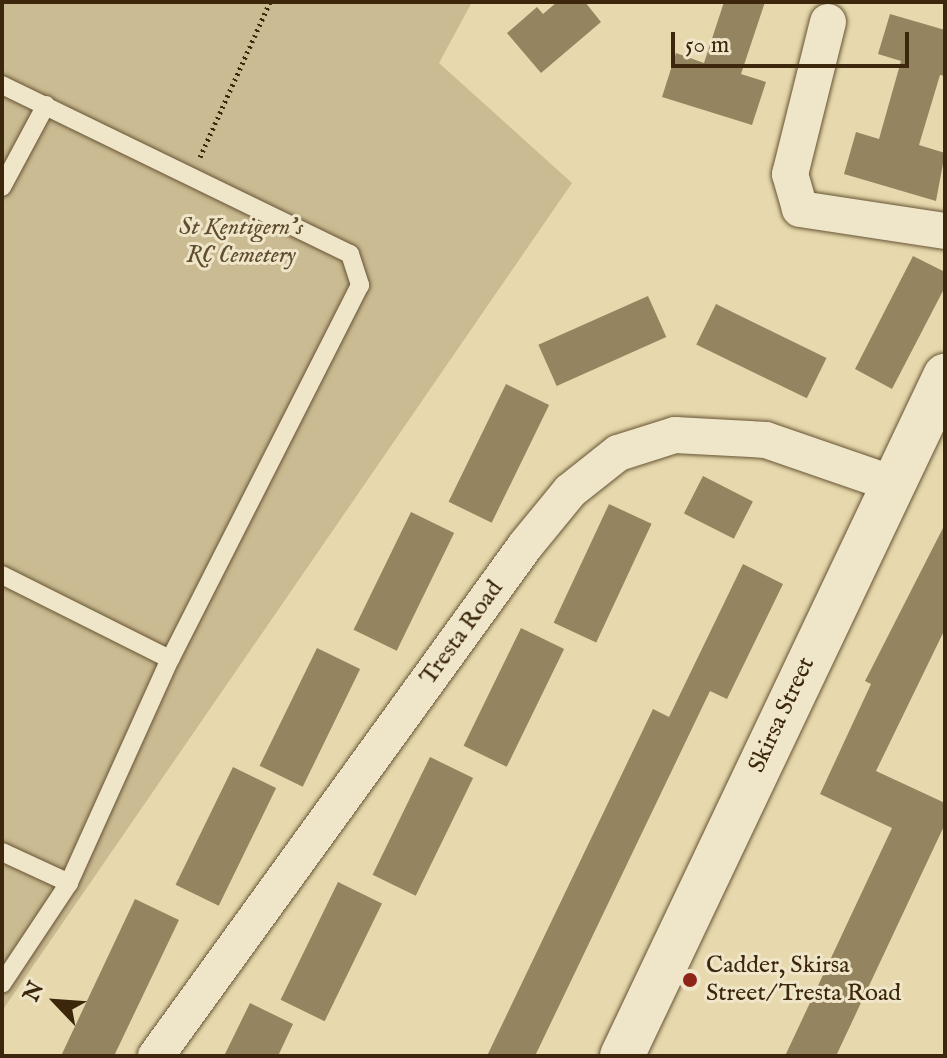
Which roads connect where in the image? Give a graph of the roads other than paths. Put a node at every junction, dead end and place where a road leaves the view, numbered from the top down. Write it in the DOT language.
graph roads {
  1 [pos="828,22"];
  2 [pos="2,85"];
  3 [pos="46,105"];
  4 [pos="2,187"];
  5 [pos="945,231"];
  6 [pos="945,376"];
  7 [pos="890,483"];
  8 [pos="2,575"];
  9 [pos="170,659"];
  10 [pos="2,852"];
  11 [pos="69,883"];
  12 [pos="2,984"];
  13 [pos="156,1056"];
  14 [pos="622,1056"];
  1 -- 5 [label="street"];
  2 -- 3 [label="lane"];
  3 -- 4 [label="lane"];
  3 -- 9 [label="lane"];
  6 -- 7 [label="street, Skirsa Street"];
  7 -- 13 [label="street, Tresta Road"];
  7 -- 14 [label="street, Skirsa Street"];
  8 -- 9 [label="lane"];
  9 -- 11 [label="lane"];
  10 -- 11 [label="lane"];
  11 -- 12 [label="lane"];
}
